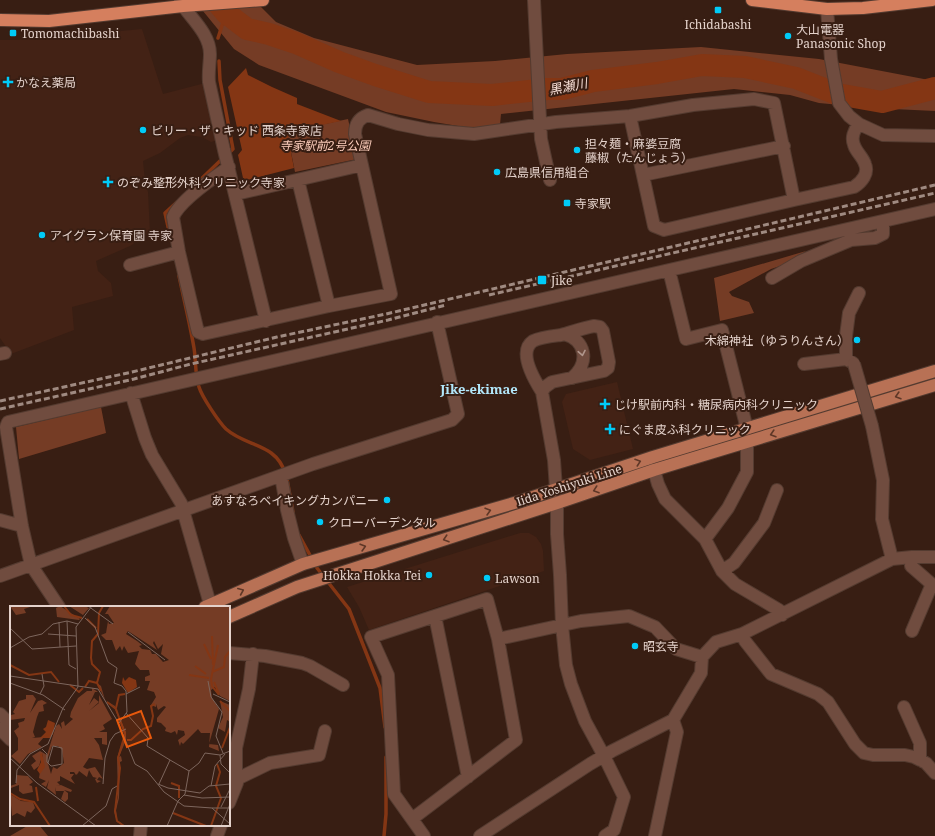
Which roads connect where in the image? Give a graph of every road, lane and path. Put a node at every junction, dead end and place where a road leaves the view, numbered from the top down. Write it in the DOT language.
graph roads {
  1 [pos="260,0"];
  2 [pos="534,0"];
  3 [pos="752,0"];
  4 [pos="929,0"];
  5 [pos="185,4"];
  6 [pos="827,9"];
  7 [pos="0,20"];
  8 [pos="630,116"];
  9 [pos="540,121"];
  10 [pos="859,124"];
  11 [pos="935,136"];
  12 [pos="784,146"];
  13 [pos="362,165"];
  14 [pos="229,167"];
  15 [pos="643,175"];
  16 [pos="298,180"];
  17 [pos="550,180"];
  18 [pos="236,194"];
  19 [pos="794,200"];
  20 [pos="935,209"];
  21 [pos="883,221"];
  22 [pos="179,252"];
  23 [pos="130,265"];
  24 [pos="669,270"];
  25 [pos="772,278"];
  26 [pos="859,293"];
  27 [pos="329,306"];
  28 [pos="266,321"];
  29 [pos="437,322"];
  30 [pos="564,334"];
  31 [pos="850,362"];
  32 [pos="804,364"];
  33 [pos="935,371"];
  34 [pos="572,378"];
  35 [pos="935,385"];
  36 [pos="542,392"];
  37 [pos="131,393"];
  38 [pos="747,429"];
  39 [pos="748,441"];
  40 [pos="654,470"];
  41 [pos="281,476"];
  42 [pos="556,490"];
  43 [pos="777,490"];
  44 [pos="557,503"];
  45 [pos="183,510"];
  46 [pos="0,520"];
  47 [pos="22,526"];
  48 [pos="705,539"];
  49 [pos="912,556"];
  50 [pos="935,557"];
  51 [pos="892,559"];
  52 [pos="303,564"];
  53 [pos="30,565"];
  54 [pos="722,571"];
  55 [pos="0,576"];
  56 [pos="934,586"];
  57 [pos="58,606"];
  58 [pos="207,606"];
  59 [pos="782,615"];
  60 [pos="435,616"];
  61 [pos="230,617"];
  62 [pos="562,625"];
  63 [pos="912,632"];
  64 [pos="742,634"];
  65 [pos="498,639"];
  66 [pos="230,652"];
  67 [pos="253,654"];
  68 [pos="702,657"];
  69 [pos="343,685"];
  70 [pos="904,707"];
  71 [pos="0,714"];
  72 [pos="673,720"];
  73 [pos="10,724"];
  74 [pos="0,729"];
  75 [pos="325,730"];
  76 [pos="10,739"];
  77 [pos="604,756"];
  78 [pos="920,760"];
  79 [pos="935,773"];
  80 [pos="234,775"];
  81 [pos="468,777"];
  82 [pos="230,801"];
  83 [pos="412,819"];
  84 [pos="221,826"];
  85 [pos="218,836"];
  86 [pos="424,836"];
  87 [pos="480,836"];
  88 [pos="605,836"];
  89 [pos="655,836"];
  1 -- 5 [label="highway"];
  2 -- 9 [label="street"];
  3 -- 6 [label="highway"];
  4 -- 6 [label="highway"];
  5 -- 7 [label="highway"];
  5 -- 14 [label="street"];
  6 -- 10 [label="street"];
  8 -- 9 [label="street"];
  8 -- 12 [label="street"];
  8 -- 15 [label="street"];
  9 -- 13 [label="street"];
  9 -- 17 [label="street"];
  10 -- 11 [label="street"];
  10 -- 19 [label="street"];
  12 -- 15 [label="street"];
  12 -- 19 [label="street"];
  13 -- 16 [label="street"];
  13 -- 27 [label="street"];
  14 -- 18 [label="street"];
  14 -- 22 [label="street"];
  15 -- 19 [label="street"];
  16 -- 18 [label="street"];
  16 -- 27 [label="street"];
  18 -- 28 [label="street"];
  20 -- 21 [label="street"];
  21 -- 24 [label="street"];
  21 -- 25 [label="street"];
  22 -- 23 [label="street"];
  22 -- 28 [label="street"];
  24 -- 29 [label="street"];
  24 -- 38 [label="street"];
  26 -- 31 [label="street"];
  27 -- 28 [label="street"];
  29 -- 37 [label="street"];
  29 -- 41 [label="street"];
  30 -- 34 [label="street, one-way"];
  30 -- 34 [label="street"];
  30 -- 36 [label="street"];
  31 -- 32 [label="street"];
  31 -- 51 [label="street, bridge"];
  33 -- 38 [label="main road, Iida Yoshiyuki Line"];
  34 -- 36 [label="street"];
  35 -- 39 [label="main road, Iida Yoshiyuki Line, one-way"];
  36 -- 42 [label="street"];
  37 -- 45 [label="street"];
  37 -- 47 [label="street"];
  42 -- 38 [label="main road, Iida Yoshiyuki Line, one-way"];
  39 -- 40 [label="main road, Iida Yoshiyuki Line"];
  39 -- 48 [label="street"];
  40 -- 44 [label="main road, Iida Yoshiyuki Line, one-way"];
  40 -- 48 [label="street"];
  41 -- 45 [label="street"];
  41 -- 52 [label="street"];
  42 -- 44 [label="street"];
  52 -- 42 [label="main road, Iida Yoshiyuki Line, one-way"];
  43 -- 54 [label="street"];
  44 -- 61 [label="main road, Iida Yoshiyuki Line, one-way"];
  44 -- 62 [label="street"];
  45 -- 53 [label="street"];
  45 -- 58 [label="street"];
  46 -- 47 [label="street"];
  47 -- 53 [label="street"];
  48 -- 54 [label="street"];
  49 -- 50 [label="street"];
  49 -- 51 [label="street"];
  49 -- 56 [label="street"];
  51 -- 59 [label="street"];
  58 -- 52 [label="main road, Iida Yoshiyuki Line, one-way"];
  53 -- 55 [label="street"];
  53 -- 57 [label="street"];
  54 -- 59 [label="street"];
  56 -- 63 [label="street"];
  59 -- 64 [label="street"];
  60 -- 65 [label="street"];
  60 -- 81 [label="street"];
  60 -- 83 [label="street"];
  62 -- 65 [label="street"];
  62 -- 68 [label="street"];
  62 -- 77 [label="street"];
  64 -- 68 [label="street"];
  64 -- 78 [label="street"];
  65 -- 81 [label="street"];
  66 -- 67 [label="street"];
  67 -- 69 [label="street"];
  67 -- 80 [label="street"];
  68 -- 72 [label="street"];
  70 -- 78 [label="street"];
  71 -- 73 [label="street"];
  72 -- 77 [label="street"];
  72 -- 89 [label="street"];
  74 -- 76 [label="street"];
  75 -- 80 [label="street"];
  77 -- 87 [label="street"];
  77 -- 88 [label="street"];
  78 -- 79 [label="street"];
  80 -- 82 [label="street"];
  81 -- 83 [label="street"];
  83 -- 86 [label="street"];
  84 -- 85 [label="street"];
}
